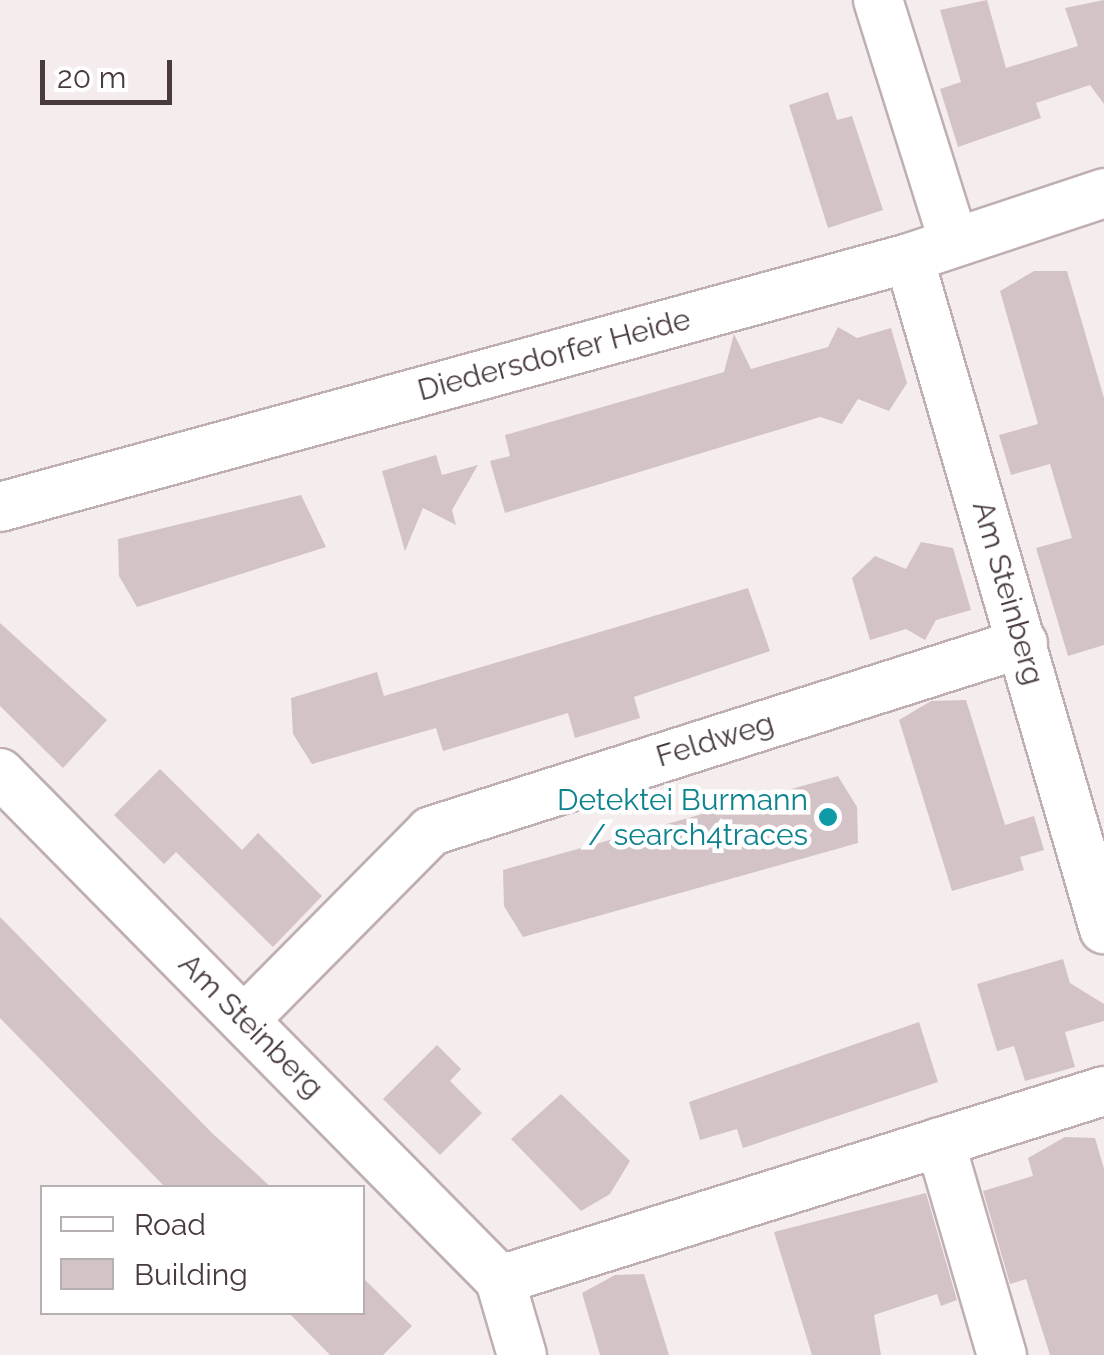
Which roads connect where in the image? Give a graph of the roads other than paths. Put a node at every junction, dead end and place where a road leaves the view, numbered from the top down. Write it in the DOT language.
graph roads {
  1 [pos="878,0"];
  2 [pos="1104,194"];
  3 [pos="954,242"];
  4 [pos="909,258"];
  5 [pos="0,507"];
  6 [pos="1023,643"];
  7 [pos="0,773"];
  8 [pos="1104,928"];
  9 [pos="245,1019"];
  10 [pos="1104,1091"];
  11 [pos="940,1142"];
  12 [pos="500,1280"];
  13 [pos="522,1355"];
  14 [pos="1002,1355"];
  1 -- 3 [label="street"];
  2 -- 3 [label="street, Diedersdorfer Heide"];
  3 -- 4 [label="street, Diedersdorfer Heide"];
  4 -- 5 [label="street, Diedersdorfer Heide"];
  4 -- 6 [label="street, Am Steinberg"];
  6 -- 8 [label="street, Am Steinberg"];
  6 -- 9 [label="street, Feldweg"];
  7 -- 9 [label="street, Am Steinberg"];
  9 -- 12 [label="street, Am Steinberg"];
  10 -- 11 [label="street"];
  11 -- 12 [label="street"];
  11 -- 14 [label="street"];
  12 -- 13 [label="street, Am Steinberg"];
}
